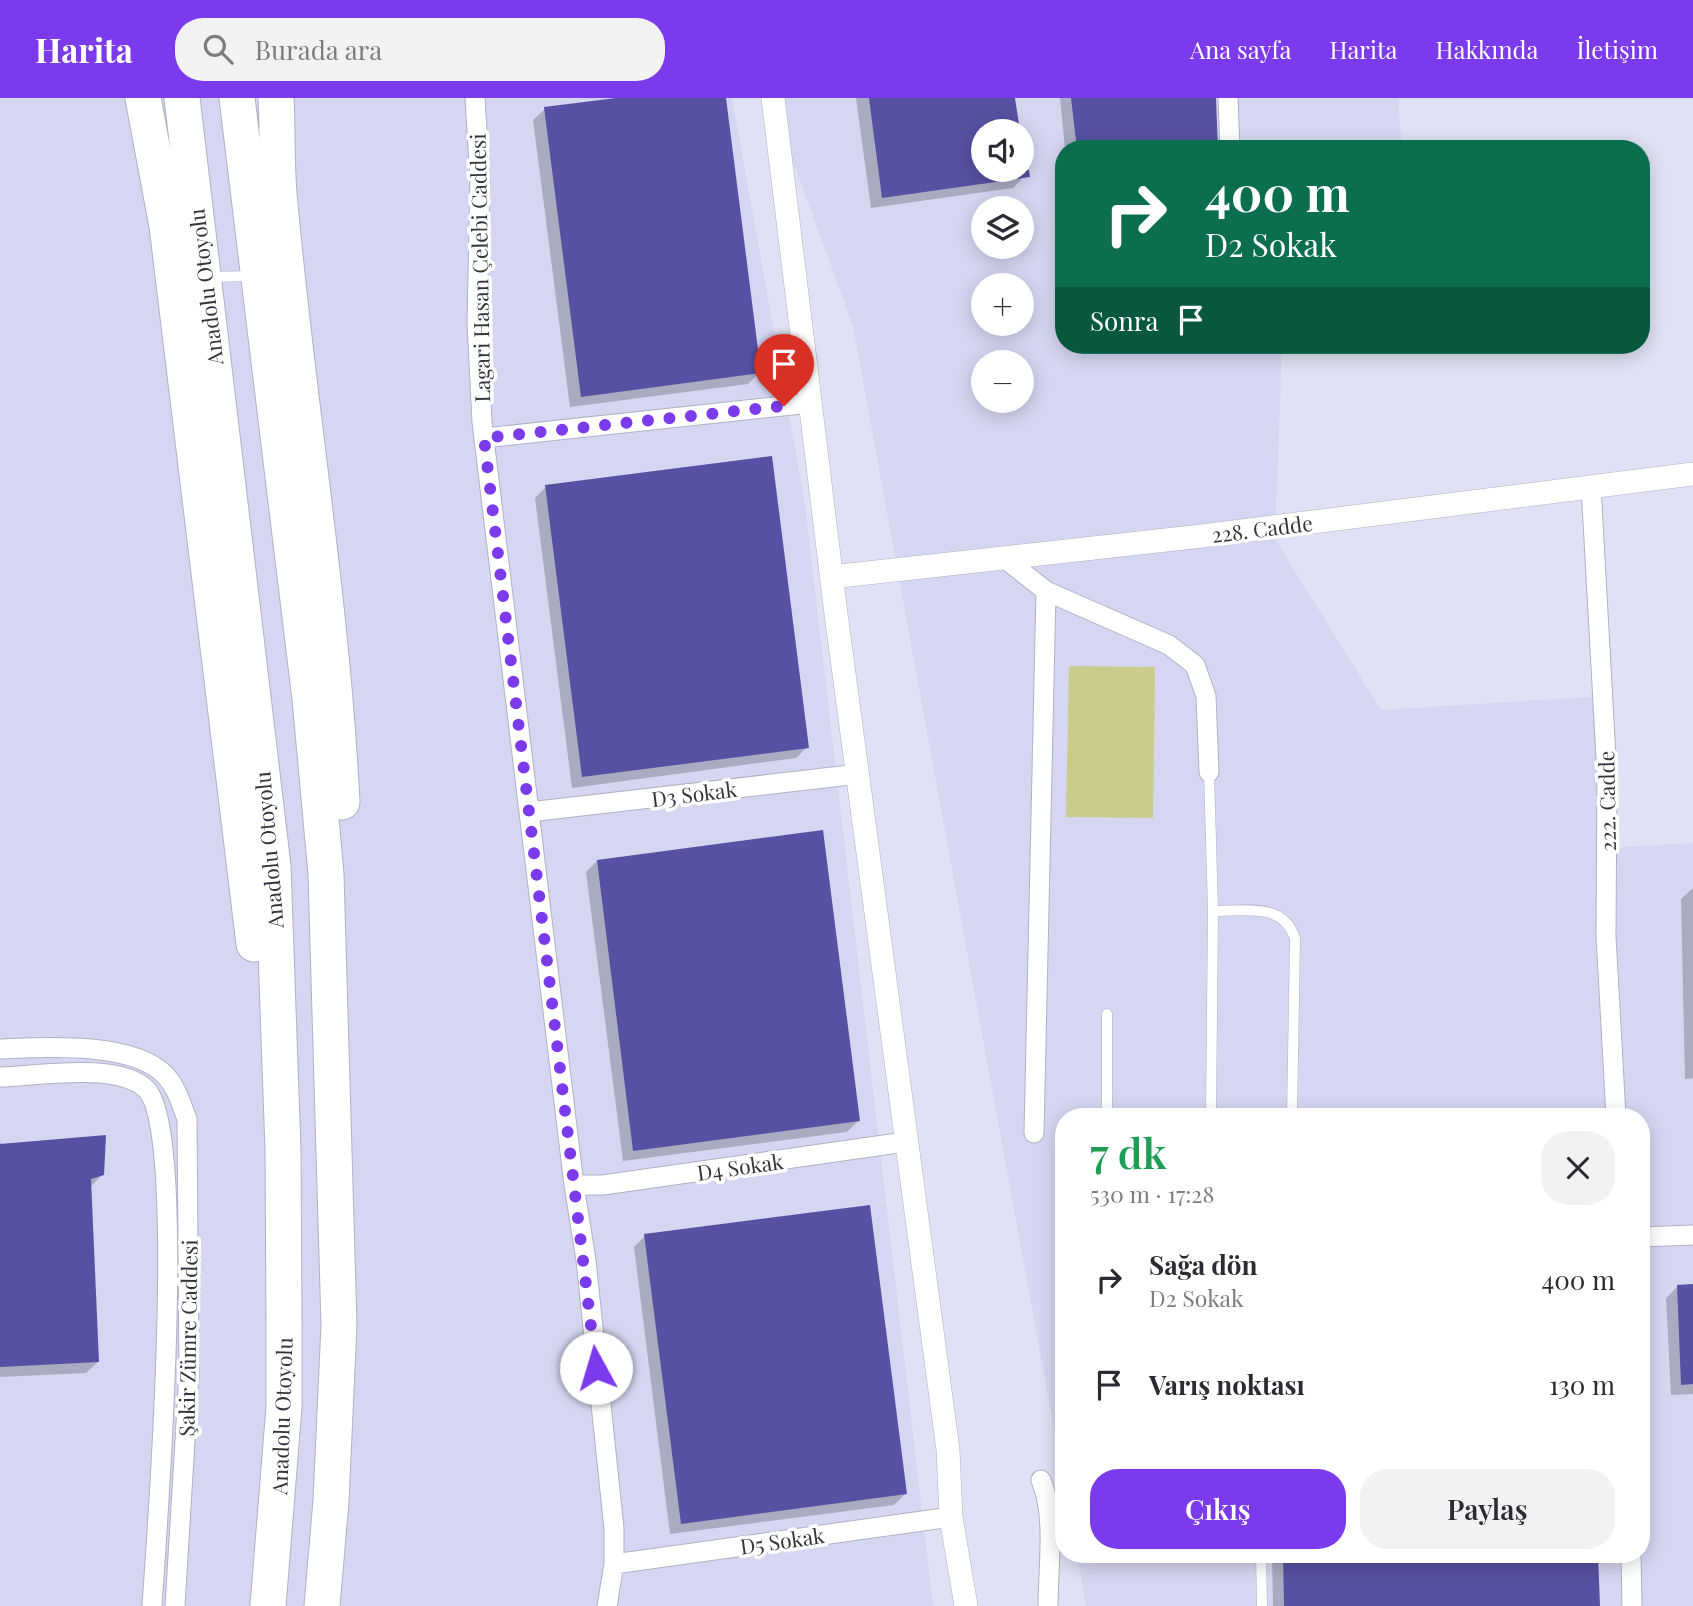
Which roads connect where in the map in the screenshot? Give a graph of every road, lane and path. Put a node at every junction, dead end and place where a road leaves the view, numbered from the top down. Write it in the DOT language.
graph roads {
  1 [pos="143,98"];
  2 [pos="153,98"];
  3 [pos="182,98"];
  4 [pos="237,98"];
  5 [pos="266,98"];
  6 [pos="276,98"];
  7 [pos="475,98"];
  8 [pos="773,98"];
  9 [pos="1228,98"];
  10 [pos="1230,140"];
  11 [pos="279,201"];
  12 [pos="167,226"];
  13 [pos="259,276"];
  14 [pos="205,277"];
  15 [pos="811,404"];
  16 [pos="484,438"];
  17 [pos="1693,474"];
  18 [pos="1591,486"];
  19 [pos="1004,558"];
  20 [pos="831,577"];
  21 [pos="1046,591"];
  22 [pos="1209,772"];
  23 [pos="859,774"];
  24 [pos="529,812"];
  25 [pos="1213,911"];
  26 [pos="332,1008"];
  27 [pos="1107,1014"];
  28 [pos="0,1049"];
  29 [pos="0,1077"];
  30 [pos="1107,1108"];
  31 [pos="1210,1108"];
  32 [pos="1292,1108"];
  33 [pos="1616,1108"];
  34 [pos="1034,1133"];
  35 [pos="905,1142"];
  36 [pos="574,1185"];
  37 [pos="1693,1235"];
  38 [pos="1650,1237"];
  39 [pos="284,1240"];
  40 [pos="1041,1480"];
  41 [pos="951,1517"];
  42 [pos="1261,1563"];
  43 [pos="1631,1563"];
  44 [pos="614,1564"];
  45 [pos="152,1606"];
  46 [pos="175,1606"];
  47 [pos="268,1606"];
  48 [pos="322,1606"];
  49 [pos="607,1606"];
  50 [pos="966,1606"];
  51 [pos="1048,1606"];
  52 [pos="1262,1606"];
  53 [pos="1632,1606"];
  1 -- 12 [label="highway"];
  2 -- 12 [label="highway"];
  3 -- 14 [label="highway, Anadolu Otoyolu"];
  4 -- 13 [label="highway"];
  5 -- 11 [label="highway"];
  6 -- 11 [label="highway"];
  7 -- 16 [label="street, Lagari Hasan Çelebi Caddesi"];
  8 -- 15 [label="street"];
  9 -- 10 [label="street"];
  11 -- 26 [label="highway"];
  12 -- 39 [label="highway"];
  13 -- 14 [label="lane"];
  13 -- 26 [label="highway"];
  14 -- 39 [label="highway, Anadolu Otoyolu"];
  15 -- 16 [label="street"];
  15 -- 20 [label="street"];
  16 -- 24 [label="street, Lagari Hasan Çelebi Caddesi"];
  17 -- 18 [label="street, 228. Cadde"];
  18 -- 19 [label="street, 228. Cadde"];
  18 -- 33 [label="street, 222. Cadde"];
  19 -- 20 [label="street, 228. Cadde"];
  19 -- 21 [label="street"];
  20 -- 23 [label="street"];
  21 -- 22 [label="street"];
  21 -- 34 [label="street"];
  22 -- 25 [label="lane"];
  23 -- 24 [label="street, D3 Sokak"];
  23 -- 35 [label="street"];
  24 -- 36 [label="street, Lagari Hasan Çelebi Caddesi"];
  25 -- 31 [label="lane"];
  25 -- 32 [label="lane"];
  26 -- 48 [label="highway"];
  27 -- 30 [label="lane"];
  28 -- 46 [label="street, Şakir Zümre Caddesi"];
  29 -- 45 [label="street, Şakir Zümre Caddesi"];
  35 -- 36 [label="street, D4 Sokak"];
  35 -- 41 [label="street"];
  36 -- 44 [label="street, Lagari Hasan Çelebi Caddesi"];
  37 -- 38 [label="street"];
  39 -- 47 [label="highway, Anadolu Otoyolu"];
  40 -- 51 [label="street"];
  41 -- 44 [label="street, D5 Sokak"];
  41 -- 50 [label="street"];
  42 -- 52 [label="lane"];
  43 -- 53 [label="street"];
  44 -- 49 [label="street, Lagari Hasan Çelebi Caddesi"];
}
